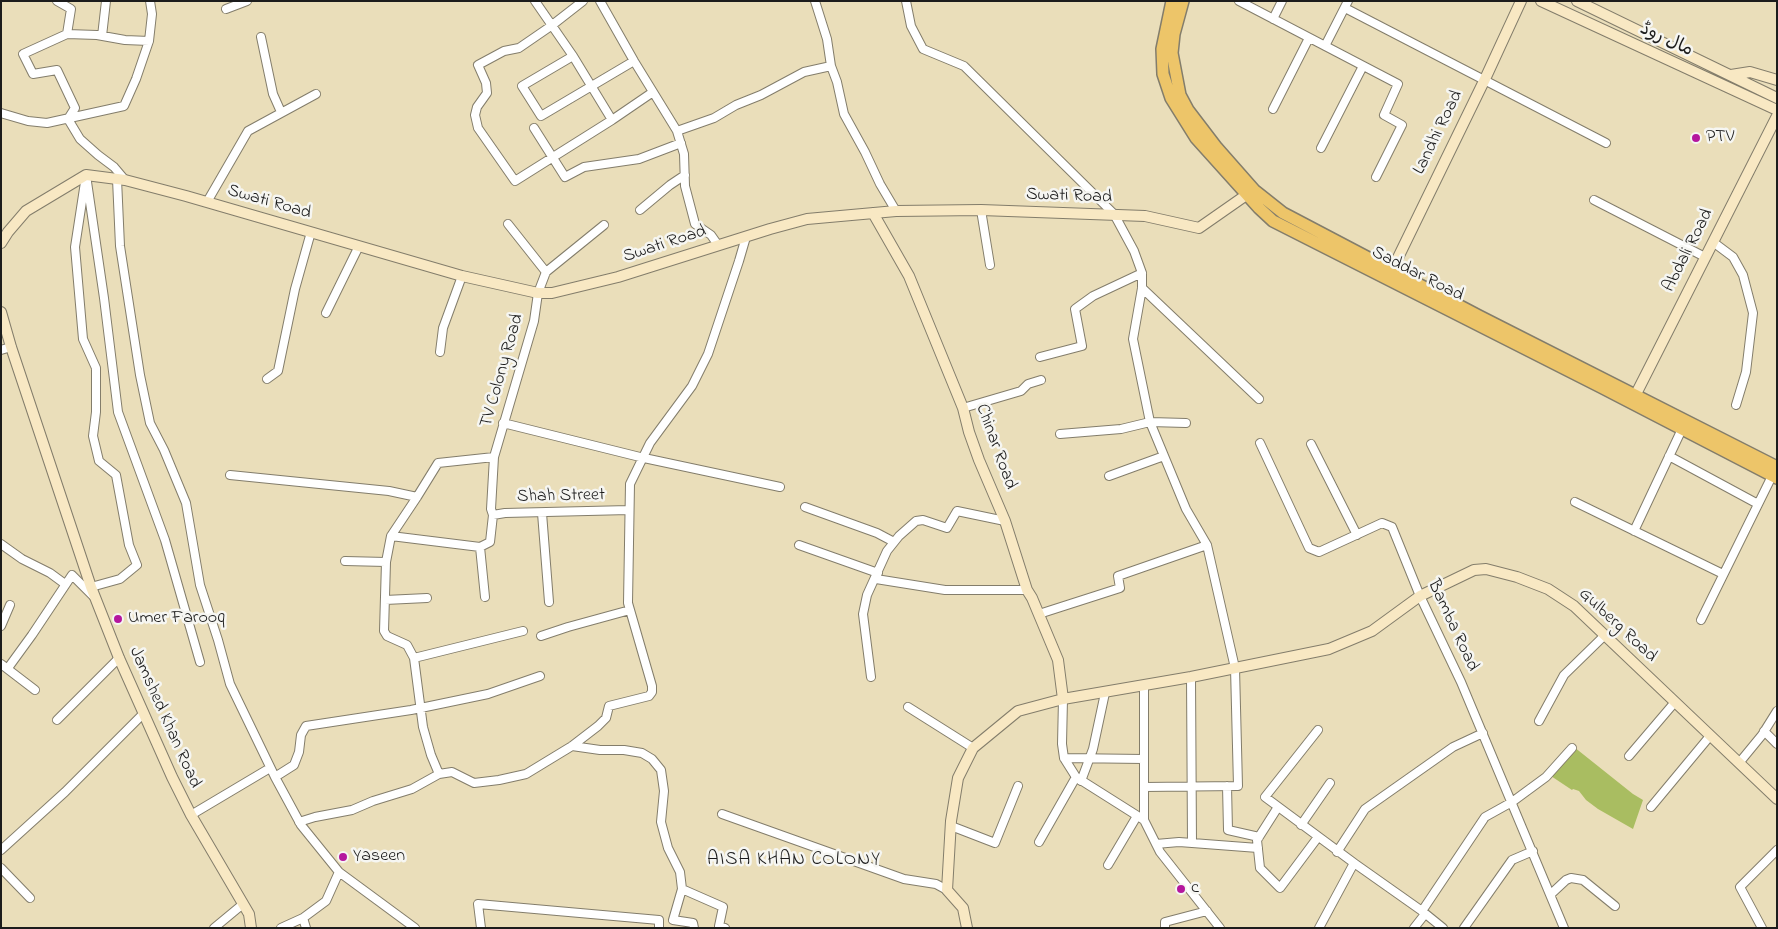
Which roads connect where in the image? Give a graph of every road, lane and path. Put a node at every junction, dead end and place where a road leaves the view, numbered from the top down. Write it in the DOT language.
graph roads {
  1 [pos="58,1"];
  2 [pos="106,1"];
  3 [pos="150,1"];
  4 [pos="247,1"];
  5 [pos="535,1"];
  6 [pos="583,1"];
  7 [pos="600,1"];
  8 [pos="816,1"];
  9 [pos="906,1"];
  10 [pos="1172,1"];
  11 [pos="1183,1"];
  12 [pos="1239,1"];
  13 [pos="1282,1"];
  14 [pos="1521,1"];
  15 [pos="1541,1"];
  16 [pos="1577,1"];
  17 [pos="1346,4"];
  18 [pos="70,5"];
  19 [pos="226,9"];
  20 [pos="1273,19"];
  21 [pos="551,26"];
  22 [pos="67,34"];
  23 [pos="102,36"];
  24 [pos="261,36"];
  25 [pos="1309,38"];
  26 [pos="149,41"];
  27 [pos="1325,46"];
  28 [pos="573,56"];
  29 [pos="634,61"];
  30 [pos="831,66"];
  31 [pos="1364,66"];
  32 [pos="1730,75"];
  33 [pos="1485,79"];
  34 [pos="1777,80"];
  35 [pos="591,86"];
  36 [pos="653,92"];
  37 [pos="316,94"];
  38 [pos="1777,98"];
  39 [pos="1273,109"];
  40 [pos="1777,110"];
  41 [pos="281,112"];
  42 [pos="1,113"];
  43 [pos="1777,116"];
  44 [pos="68,119"];
  45 [pos="612,120"];
  46 [pos="534,128"];
  47 [pos="676,130"];
  48 [pos="681,143"];
  49 [pos="1606,143"];
  50 [pos="1322,148"];
  51 [pos="552,158"];
  52 [pos="86,175"];
  53 [pos="685,175"];
  54 [pos="1376,177"];
  55 [pos="121,180"];
  56 [pos="1251,193"];
  57 [pos="1594,200"];
  58 [pos="207,202"];
  59 [pos="640,210"];
  60 [pos="981,210"];
  61 [pos="896,211"];
  62 [pos="873,213"];
  63 [pos="1114,214"];
  64 [pos="508,224"];
  65 [pos="604,225"];
  66 [pos="311,232"];
  67 [pos="746,237"];
  68 [pos="1713,242"];
  69 [pos="1,243"];
  70 [pos="718,245"];
  71 [pos="359,246"];
  72 [pos="1705,257"];
  73 [pos="990,265"];
  74 [pos="546,272"];
  75 [pos="1142,273"];
  76 [pos="1389,274"];
  77 [pos="462,276"];
  78 [pos="1142,288"];
  79 [pos="538,293"];
  80 [pos="1,312"];
  81 [pos="326,314"];
  82 [pos="6,349"];
  83 [pos="440,352"];
  84 [pos="1040,357"];
  85 [pos="267,378"];
  86 [pos="1041,380"];
  87 [pos="1259,399"];
  88 [pos="1634,399"];
  89 [pos="1736,405"];
  90 [pos="964,408"];
  91 [pos="1150,422"];
  92 [pos="504,423"];
  93 [pos="1186,423"];
  94 [pos="1682,429"];
  95 [pos="1060,434"];
  96 [pos="1260,443"];
  97 [pos="1311,444"];
  98 [pos="1164,456"];
  99 [pos="1670,456"];
  100 [pos="494,457"];
  101 [pos="644,458"];
  102 [pos="1776,472"];
  103 [pos="230,475"];
  104 [pos="1109,476"];
  105 [pos="780,486"];
  106 [pos="418,497"];
  107 [pos="1575,502"];
  108 [pos="1758,504"];
  109 [pos="805,507"];
  110 [pos="629,510"];
  111 [pos="542,513"];
  112 [pos="493,515"];
  113 [pos="1005,521"];
  114 [pos="1634,531"];
  115 [pos="1357,535"];
  116 [pos="390,536"];
  117 [pos="894,542"];
  118 [pos="1,544"];
  119 [pos="799,545"];
  120 [pos="1207,545"];
  121 [pos="480,547"];
  122 [pos="345,561"];
  123 [pos="386,562"];
  124 [pos="1723,574"];
  125 [pos="877,576"];
  126 [pos="65,584"];
  127 [pos="91,587"];
  128 [pos="1027,590"];
  129 [pos="1420,596"];
  130 [pos="485,597"];
  131 [pos="427,598"];
  132 [pos="97,600"];
  133 [pos="385,600"];
  134 [pos="549,602"];
  135 [pos="10,605"];
  136 [pos="630,610"];
  137 [pos="1039,614"];
  138 [pos="1701,620"];
  139 [pos="1,626"];
  140 [pos="523,631"];
  141 [pos="1604,635"];
  142 [pos="541,636"];
  143 [pos="119,658"];
  144 [pos="414,658"];
  145 [pos="200,662"];
  146 [pos="5,666"];
  147 [pos="1235,668"];
  148 [pos="540,676"];
  149 [pos="871,677"];
  150 [pos="1191,677"];
  151 [pos="1144,686"];
  152 [pos="35,690"];
  153 [pos="1104,693"];
  154 [pos="1063,699"];
  155 [pos="1674,702"];
  156 [pos="908,707"];
  157 [pos="421,708"];
  158 [pos="1777,710"];
  159 [pos="144,713"];
  160 [pos="57,720"];
  161 [pos="1539,721"];
  162 [pos="1318,730"];
  163 [pos="1763,733"];
  164 [pos="1483,734"];
  165 [pos="1710,736"];
  166 [pos="1777,744"];
  167 [pos="572,746"];
  168 [pos="973,748"];
  169 [pos="1572,748"];
  170 [pos="1629,756"];
  171 [pos="1064,758"];
  172 [pos="1090,759"];
  173 [pos="1144,759"];
  174 [pos="1739,763"];
  175 [pos="270,768"];
  176 [pos="439,774"];
  177 [pos="275,777"];
  178 [pos="1078,779"];
  179 [pos="1330,783"];
  180 [pos="1018,786"];
  181 [pos="1228,786"];
  182 [pos="1144,787"];
  183 [pos="1191,787"];
  184 [pos="1777,799"];
  185 [pos="1512,802"];
  186 [pos="1278,807"];
  187 [pos="1652,807"];
  188 [pos="722,814"];
  189 [pos="191,815"];
  190 [pos="1141,818"];
  191 [pos="299,822"];
  192 [pos="1301,825"];
  193 [pos="951,826"];
  194 [pos="1259,836"];
  195 [pos="1318,837"];
  196 [pos="1039,842"];
  197 [pos="1192,843"];
  198 [pos="1156,844"];
  199 [pos="1258,848"];
  200 [pos="1,850"];
  201 [pos="1777,850"];
  202 [pos="1533,851"];
  203 [pos="1337,852"];
  204 [pos="1354,863"];
  205 [pos="1108,865"];
  206 [pos="1,868"];
  207 [pos="339,872"];
  208 [pos="682,888"];
  209 [pos="947,890"];
  210 [pos="1551,894"];
  211 [pos="30,898"];
  212 [pos="243,904"];
  213 [pos="1615,906"];
  214 [pos="1207,911"];
  215 [pos="1423,912"];
  216 [pos="303,918"];
  217 [pos="214,928"];
  218 [pos="251,928"];
  219 [pos="281,928"];
  220 [pos="306,928"];
  221 [pos="415,928"];
  222 [pos="481,928"];
  223 [pos="659,928"];
  224 [pos="694,928"];
  225 [pos="725,928"];
  226 [pos="966,928"];
  227 [pos="1165,928"];
  228 [pos="1220,928"];
  229 [pos="1319,928"];
  230 [pos="1414,928"];
  231 [pos="1444,928"];
  232 [pos="1464,928"];
  233 [pos="1564,928"];
  234 [pos="1762,928"];
  1 -- 18 [label="street"];
  2 -- 23 [label="street"];
  3 -- 26 [label="street"];
  4 -- 19 [label="street"];
  5 -- 21 [label="street"];
  6 -- 21 [label="street"];
  7 -- 29 [label="street"];
  8 -- 30 [label="street"];
  9 -- 63 [label="street"];
  10 -- 56 [label="main road"];
  11 -- 56 [label="main road"];
  12 -- 20 [label="street"];
  13 -- 20 [label="street"];
  14 -- 33 [label="street, Landhi Road"];
  15 -- 40 [label="street, مال روڈ"];
  16 -- 32 [label="street, مال روڈ"];
  17 -- 27 [label="street"];
  17 -- 33 [label="street"];
  18 -- 22 [label="street"];
  20 -- 25 [label="street"];
  21 -- 28 [label="street"];
  21 -- 51 [label="street"];
  22 -- 23 [label="street"];
  22 -- 44 [label="street"];
  23 -- 26 [label="street"];
  24 -- 41 [label="street"];
  25 -- 27 [label="street"];
  25 -- 39 [label="street"];
  26 -- 44 [label="street"];
  27 -- 31 [label="street"];
  28 -- 35 [label="street"];
  28 -- 35 [label="street"];
  29 -- 35 [label="street"];
  29 -- 36 [label="street"];
  30 -- 47 [label="street"];
  30 -- 61 [label="street"];
  31 -- 50 [label="street"];
  31 -- 54 [label="street"];
  32 -- 34 [label="street"];
  32 -- 38 [label="street, مال روڈ"];
  33 -- 49 [label="street"];
  33 -- 76 [label="street, Landhi Road"];
  35 -- 45 [label="street"];
  36 -- 45 [label="street"];
  36 -- 47 [label="street"];
  37 -- 41 [label="street"];
  41 -- 58 [label="street"];
  42 -- 44 [label="street"];
  43 -- 68 [label="street, Abdali Road"];
  44 -- 55 [label="street"];
  45 -- 51 [label="street"];
  46 -- 51 [label="street"];
  47 -- 48 [label="street"];
  48 -- 51 [label="street"];
  48 -- 53 [label="street"];
  52 -- 55 [label="street, Swati Road"];
  52 -- 69 [label="street"];
  52 -- 127 [label="street"];
  52 -- 145 [label="street"];
  53 -- 59 [label="street"];
  53 -- 70 [label="street"];
  55 -- 58 [label="street, Swati Road"];
  55 -- 175 [label="street"];
  56 -- 63 [label="street, Swati Road"];
  56 -- 76 [label="main road, Saddar Road"];
  57 -- 72 [label="street"];
  58 -- 66 [label="street, Swati Road"];
  60 -- 61 [label="street, Swati Road"];
  60 -- 63 [label="street, Swati Road"];
  60 -- 73 [label="street"];
  61 -- 62 [label="street, Swati Road"];
  62 -- 67 [label="street, Swati Road"];
  62 -- 90 [label="street, Chinar Road"];
  63 -- 75 [label="street"];
  64 -- 74 [label="street"];
  65 -- 74 [label="street"];
  66 -- 71 [label="street, Swati Road"];
  66 -- 85 [label="street"];
  67 -- 70 [label="street, Swati Road"];
  67 -- 101 [label="street"];
  68 -- 72 [label="street, Abdali Road"];
  68 -- 89 [label="street"];
  70 -- 79 [label="street, Swati Road"];
  71 -- 77 [label="street, Swati Road"];
  71 -- 81 [label="street"];
  72 -- 88 [label="street, Abdali Road"];
  74 -- 79 [label="street, TV Colony Road"];
  75 -- 78 [label="street"];
  75 -- 84 [label="street"];
  76 -- 88 [label="main road, Saddar Road"];
  77 -- 79 [label="street, Swati Road"];
  77 -- 83 [label="street"];
  78 -- 87 [label="street"];
  78 -- 91 [label="street"];
  79 -- 92 [label="street, TV Colony Road"];
  80 -- 82 [label="street, Jamshed Khan Road"];
  82 -- 127 [label="street, Jamshed Khan Road"];
  86 -- 90 [label="street"];
  88 -- 94 [label="main road, Saddar Road"];
  88 -- 102 [label="main road, Saddar Road"];
  90 -- 113 [label="street, Chinar Road"];
  91 -- 93 [label="street"];
  91 -- 95 [label="street"];
  91 -- 98 [label="street"];
  92 -- 100 [label="street, TV Colony Road"];
  92 -- 101 [label="street"];
  94 -- 99 [label="street"];
  94 -- 102 [label="main road, Saddar Road"];
  96 -- 115 [label="street, Bamba Road"];
  97 -- 115 [label="street"];
  98 -- 104 [label="street"];
  98 -- 120 [label="street"];
  99 -- 108 [label="street"];
  99 -- 114 [label="street"];
  100 -- 106 [label="street"];
  100 -- 112 [label="street, TV Colony Road"];
  101 -- 105 [label="street"];
  101 -- 110 [label="street"];
  102 -- 108 [label="street"];
  103 -- 106 [label="street"];
  106 -- 116 [label="street"];
  107 -- 114 [label="street"];
  108 -- 124 [label="street"];
  109 -- 117 [label="street"];
  110 -- 111 [label="street, Shah Street"];
  110 -- 136 [label="street"];
  111 -- 112 [label="street, Shah Street"];
  111 -- 134 [label="street"];
  112 -- 121 [label="street, TV Colony Road"];
  113 -- 117 [label="street"];
  113 -- 128 [label="street, Chinar Road"];
  114 -- 124 [label="street"];
  115 -- 129 [label="street, Bamba Road"];
  116 -- 121 [label="street"];
  116 -- 123 [label="street"];
  117 -- 125 [label="street"];
  118 -- 126 [label="street"];
  119 -- 125 [label="street"];
  120 -- 137 [label="street"];
  120 -- 147 [label="street"];
  121 -- 130 [label="street"];
  122 -- 123 [label="street"];
  123 -- 133 [label="street"];
  124 -- 138 [label="street"];
  125 -- 128 [label="street"];
  125 -- 149 [label="street"];
  126 -- 132 [label="street"];
  126 -- 146 [label="street"];
  127 -- 132 [label="street, Jamshed Khan Road"];
  128 -- 137 [label="street, Chinar Road"];
  129 -- 141 [label="street, Gulberg Road"];
  129 -- 147 [label="street, Gulberg Road"];
  129 -- 164 [label="street, Bamba Road"];
  131 -- 133 [label="street"];
  132 -- 143 [label="street, Jamshed Khan Road"];
  133 -- 144 [label="street"];
  135 -- 139 [label="street"];
  136 -- 142 [label="street"];
  136 -- 167 [label="street"];
  137 -- 154 [label="street, Chinar Road"];
  140 -- 144 [label="street"];
  141 -- 155 [label="street, Gulberg Road"];
  141 -- 161 [label="street"];
  143 -- 159 [label="street, Jamshed Khan Road"];
  143 -- 160 [label="street"];
  144 -- 157 [label="street"];
  146 -- 152 [label="street"];
  147 -- 150 [label="street, Gulberg Road"];
  147 -- 181 [label="street"];
  148 -- 157 [label="street"];
  150 -- 151 [label="street, Gulberg Road"];
  150 -- 183 [label="street"];
  151 -- 153 [label="street, Gulberg Road"];
  151 -- 173 [label="street"];
  153 -- 154 [label="street, Gulberg Road"];
  153 -- 172 [label="street"];
  154 -- 168 [label="street, Gulberg Road"];
  154 -- 171 [label="street"];
  155 -- 165 [label="street, Gulberg Road"];
  155 -- 170 [label="street"];
  156 -- 168 [label="street"];
  157 -- 176 [label="street"];
  157 -- 177 [label="street"];
  158 -- 163 [label="street"];
  159 -- 189 [label="street, Jamshed Khan Road"];
  159 -- 200 [label="street"];
  162 -- 186 [label="street"];
  163 -- 166 [label="street"];
  163 -- 174 [label="street"];
  164 -- 185 [label="street, Bamba Road"];
  164 -- 203 [label="street"];
  165 -- 174 [label="street, Gulberg Road"];
  165 -- 187 [label="street"];
  167 -- 176 [label="street"];
  167 -- 208 [label="street"];
  168 -- 193 [label="street"];
  169 -- 185 [label="street"];
  171 -- 172 [label="street"];
  171 -- 178 [label="street"];
  172 -- 173 [label="street"];
  172 -- 178 [label="street"];
  173 -- 182 [label="street"];
  174 -- 184 [label="street, Gulberg Road"];
  175 -- 177 [label="street"];
  175 -- 189 [label="street"];
  176 -- 191 [label="street"];
  177 -- 191 [label="street"];
  178 -- 190 [label="street"];
  178 -- 196 [label="street"];
  179 -- 192 [label="street"];
  180 -- 193 [label="street"];
  181 -- 183 [label="street"];
  181 -- 194 [label="street"];
  182 -- 183 [label="street"];
  182 -- 190 [label="street"];
  183 -- 197 [label="street"];
  185 -- 202 [label="street, Bamba Road"];
  185 -- 215 [label="street"];
  186 -- 192 [label="street"];
  186 -- 194 [label="street"];
  188 -- 209 [label="street"];
  189 -- 212 [label="street, Jamshed Khan Road"];
  190 -- 198 [label="street"];
  190 -- 205 [label="street"];
  191 -- 207 [label="street"];
  192 -- 195 [label="street"];
  193 -- 209 [label="street"];
  194 -- 199 [label="street"];
  195 -- 199 [label="street"];
  195 -- 203 [label="street"];
  197 -- 198 [label="street"];
  197 -- 199 [label="street"];
  198 -- 214 [label="street"];
  201 -- 234 [label="street"];
  202 -- 210 [label="street, Bamba Road"];
  202 -- 232 [label="street"];
  203 -- 204 [label="street"];
  204 -- 215 [label="street"];
  204 -- 229 [label="street"];
  206 -- 211 [label="street"];
  207 -- 216 [label="street"];
  207 -- 221 [label="street"];
  208 -- 224 [label="street"];
  208 -- 225 [label="street"];
  209 -- 226 [label="street"];
  210 -- 213 [label="street"];
  210 -- 233 [label="street, Bamba Road"];
  212 -- 217 [label="street"];
  212 -- 218 [label="street, Jamshed Khan Road"];
  214 -- 227 [label="street"];
  214 -- 228 [label="street"];
  215 -- 230 [label="street"];
  215 -- 231 [label="street"];
  216 -- 219 [label="street"];
  216 -- 220 [label="street"];
  222 -- 223 [label="street"];
}
